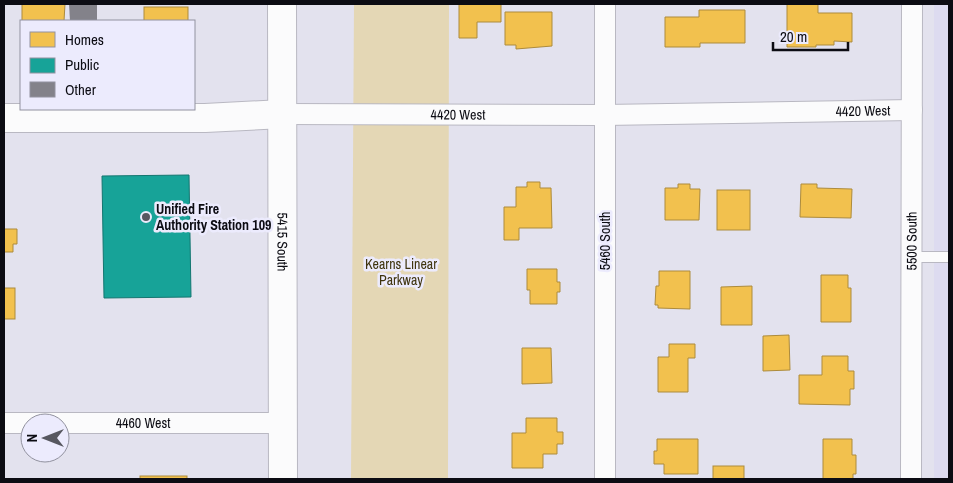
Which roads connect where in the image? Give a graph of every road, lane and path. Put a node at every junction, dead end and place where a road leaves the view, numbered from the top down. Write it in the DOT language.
graph roads {
  1 [pos="282,4"];
  2 [pos="605,4"];
  3 [pos="912,4"];
  4 [pos="912,110"];
  5 [pos="283,114"];
  6 [pos="604,115"];
  7 [pos="4,118"];
  8 [pos="911,257"];
  9 [pos="949,257"];
  10 [pos="4,423"];
  11 [pos="282,423"];
  12 [pos="282,479"];
  13 [pos="605,479"];
  14 [pos="911,479"];
  1 -- 5 [label="main road, 5415 South"];
  2 -- 6 [label="street, 5460 South"];
  3 -- 4 [label="street, 5500 South"];
  4 -- 6 [label="street, 4420 West"];
  4 -- 8 [label="street, 5500 South"];
  5 -- 6 [label="street, 4420 West"];
  5 -- 7 [label="main road, 4420 West"];
  5 -- 11 [label="main road, 5415 South"];
  6 -- 13 [label="street, 5460 South"];
  8 -- 9 [label="lane"];
  8 -- 14 [label="street, 5500 South"];
  10 -- 11 [label="street, 4460 West"];
  11 -- 12 [label="main road, 5415 South"];
}
